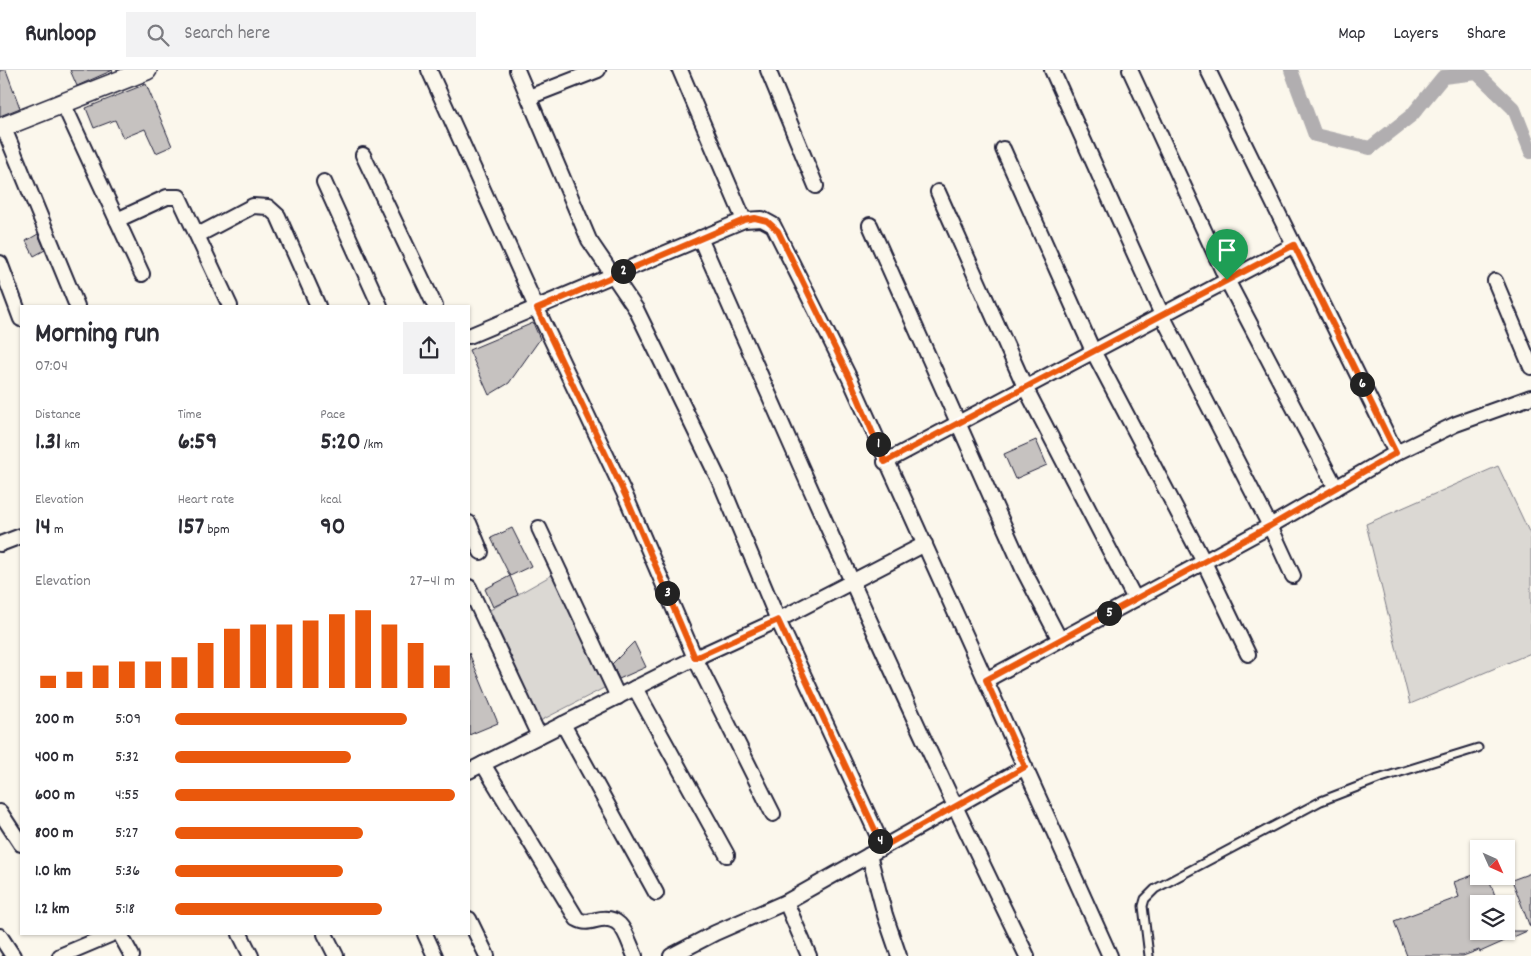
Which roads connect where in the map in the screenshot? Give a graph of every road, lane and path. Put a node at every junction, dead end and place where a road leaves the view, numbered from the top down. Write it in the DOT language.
graph roads {
  1 [pos="147,70"];
  2 [pos="429,70"];
  3 [pos="517,70"];
  4 [pos="598,70"];
  5 [pos="680,70"];
  6 [pos="768,70"];
  7 [pos="1052,70"];
  8 [pos="1130,70"];
  9 [pos="1208,70"];
  10 [pos="529,97"];
  11 [pos="63,103"];
  12 [pos="2,127"];
  13 [pos="1003,149"];
  14 [pos="363,155"];
  15 [pos="324,182"];
  16 [pos="816,186"];
  17 [pos="938,192"];
  18 [pos="117,220"];
  19 [pos="744,220"];
  20 [pos="870,225"];
  21 [pos="198,235"];
  22 [pos="700,238"];
  23 [pos="1294,245"];
  24 [pos="0,263"];
  25 [pos="142,274"];
  26 [pos="612,275"];
  27 [pos="1227,280"];
  28 [pos="1495,281"];
  29 [pos="77,305"];
  30 [pos="230,305"];
  31 [pos="318,305"];
  32 [pos="380,305"];
  33 [pos="434,305"];
  34 [pos="537,309"];
  35 [pos="1162,315"];
  36 [pos="20,316"];
  37 [pos="470,336"];
  38 [pos="1093,351"];
  39 [pos="1531,367"];
  40 [pos="1026,387"];
  41 [pos="1531,397"];
  42 [pos="958,423"];
  43 [pos="1396,453"];
  44 [pos="885,462"];
  45 [pos="1336,488"];
  46 [pos="470,525"];
  47 [pos="1270,526"];
  48 [pos="539,528"];
  49 [pos="20,536"];
  50 [pos="0,544"];
  51 [pos="925,544"];
  52 [pos="481,552"];
  53 [pos="1204,562"];
  54 [pos="1293,576"];
  55 [pos="851,583"];
  56 [pos="470,589"];
  57 [pos="1135,599"];
  58 [pos="778,620"];
  59 [pos="1060,640"];
  60 [pos="1248,654"];
  61 [pos="695,658"];
  62 [pos="986,680"];
  63 [pos="636,688"];
  64 [pos="618,697"];
  65 [pos="564,724"];
  66 [pos="539,736"];
  67 [pos="1478,748"];
  68 [pos="483,764"];
  69 [pos="1025,767"];
  70 [pos="470,770"];
  71 [pos="954,807"];
  72 [pos="0,812"];
  73 [pos="773,814"];
  74 [pos="20,842"];
  75 [pos="883,847"];
  76 [pos="727,855"];
  77 [pos="869,855"];
  78 [pos="656,893"];
  79 [pos="786,902"];
  80 [pos="470,921"];
  81 [pos="110,935"];
  82 [pos="121,935"];
  83 [pos="240,935"];
  84 [pos="326,935"];
  85 [pos="424,935"];
  86 [pos="0,936"];
  87 [pos="13,956"];
  88 [pos="60,956"];
  89 [pos="132,956"];
  90 [pos="251,956"];
  91 [pos="336,956"];
  92 [pos="435,956"];
  93 [pos="487,956"];
  94 [pos="635,956"];
  95 [pos="671,956"];
  96 [pos="809,956"];
  97 [pos="899,956"];
  98 [pos="1027,956"];
  99 [pos="1110,956"];
  100 [pos="1150,956"];
  1 -- 11 [label="street"];
  2 -- 34 [label="street"];
  3 -- 10 [label="street"];
  4 -- 10 [label="street"];
  5 -- 19 [label="street"];
  6 -- 16 [label="street"];
  7 -- 35 [label="street"];
  8 -- 27 [label="street"];
  9 -- 23 [label="street"];
  10 -- 26 [label="street"];
  11 -- 12 [label="street"];
  11 -- 18 [label="street"];
  12 -- 29 [label="street"];
  13 -- 38 [label="street"];
  14 -- 33 [label="street"];
  15 -- 32 [label="street"];
  17 -- 40 [label="street"];
  18 -- 21 [label="street"];
  18 -- 25 [label="street"];
  19 -- 22 [label="street"];
  19 -- 44 [label="street"];
  20 -- 42 [label="street"];
  21 -- 30 [label="street"];
  21 -- 31 [label="street"];
  22 -- 26 [label="street"];
  22 -- 55 [label="street"];
  23 -- 27 [label="street"];
  23 -- 43 [label="street"];
  24 -- 36 [label="street"];
  26 -- 34 [label="street"];
  26 -- 58 [label="street"];
  27 -- 35 [label="street"];
  27 -- 45 [label="street"];
  28 -- 39 [label="street"];
  34 -- 37 [label="street"];
  34 -- 61 [label="street"];
  35 -- 38 [label="street"];
  35 -- 47 [label="street"];
  38 -- 40 [label="street"];
  38 -- 53 [label="street"];
  40 -- 42 [label="street"];
  40 -- 57 [label="street"];
  41 -- 43 [label="street"];
  42 -- 44 [label="street"];
  42 -- 59 [label="street"];
  43 -- 45 [label="street"];
  44 -- 51 [label="street"];
  45 -- 47 [label="street"];
  46 -- 52 [label="street"];
  47 -- 53 [label="street"];
  47 -- 54 [label="street"];
  48 -- 64 [label="street"];
  49 -- 50 [label="street"];
  51 -- 55 [label="street"];
  51 -- 62 [label="street"];
  53 -- 57 [label="street"];
  53 -- 60 [label="street"];
  55 -- 58 [label="street"];
  55 -- 71 [label="street"];
  56 -- 66 [label="street"];
  57 -- 59 [label="street"];
  58 -- 61 [label="street"];
  58 -- 75 [label="street"];
  59 -- 62 [label="street"];
  61 -- 63 [label="street"];
  61 -- 73 [label="street"];
  62 -- 69 [label="street"];
  63 -- 64 [label="street"];
  63 -- 76 [label="street"];
  64 -- 65 [label="street"];
  65 -- 66 [label="street"];
  65 -- 78 [label="street"];
  66 -- 68 [label="street"];
  67 -- 100 [label="lane"];
  68 -- 70 [label="street"];
  68 -- 94 [label="street"];
  69 -- 71 [label="street"];
  69 -- 99 [label="street"];
  71 -- 75 [label="street"];
  71 -- 98 [label="street"];
  72 -- 74 [label="street"];
  75 -- 77 [label="street"];
  77 -- 79 [label="street"];
  77 -- 97 [label="street"];
  79 -- 95 [label="street"];
  79 -- 96 [label="street"];
  80 -- 93 [label="street"];
  81 -- 88 [label="street"];
  82 -- 89 [label="street"];
  83 -- 90 [label="street"];
  84 -- 91 [label="street"];
  85 -- 92 [label="street"];
  86 -- 87 [label="street"];
}
